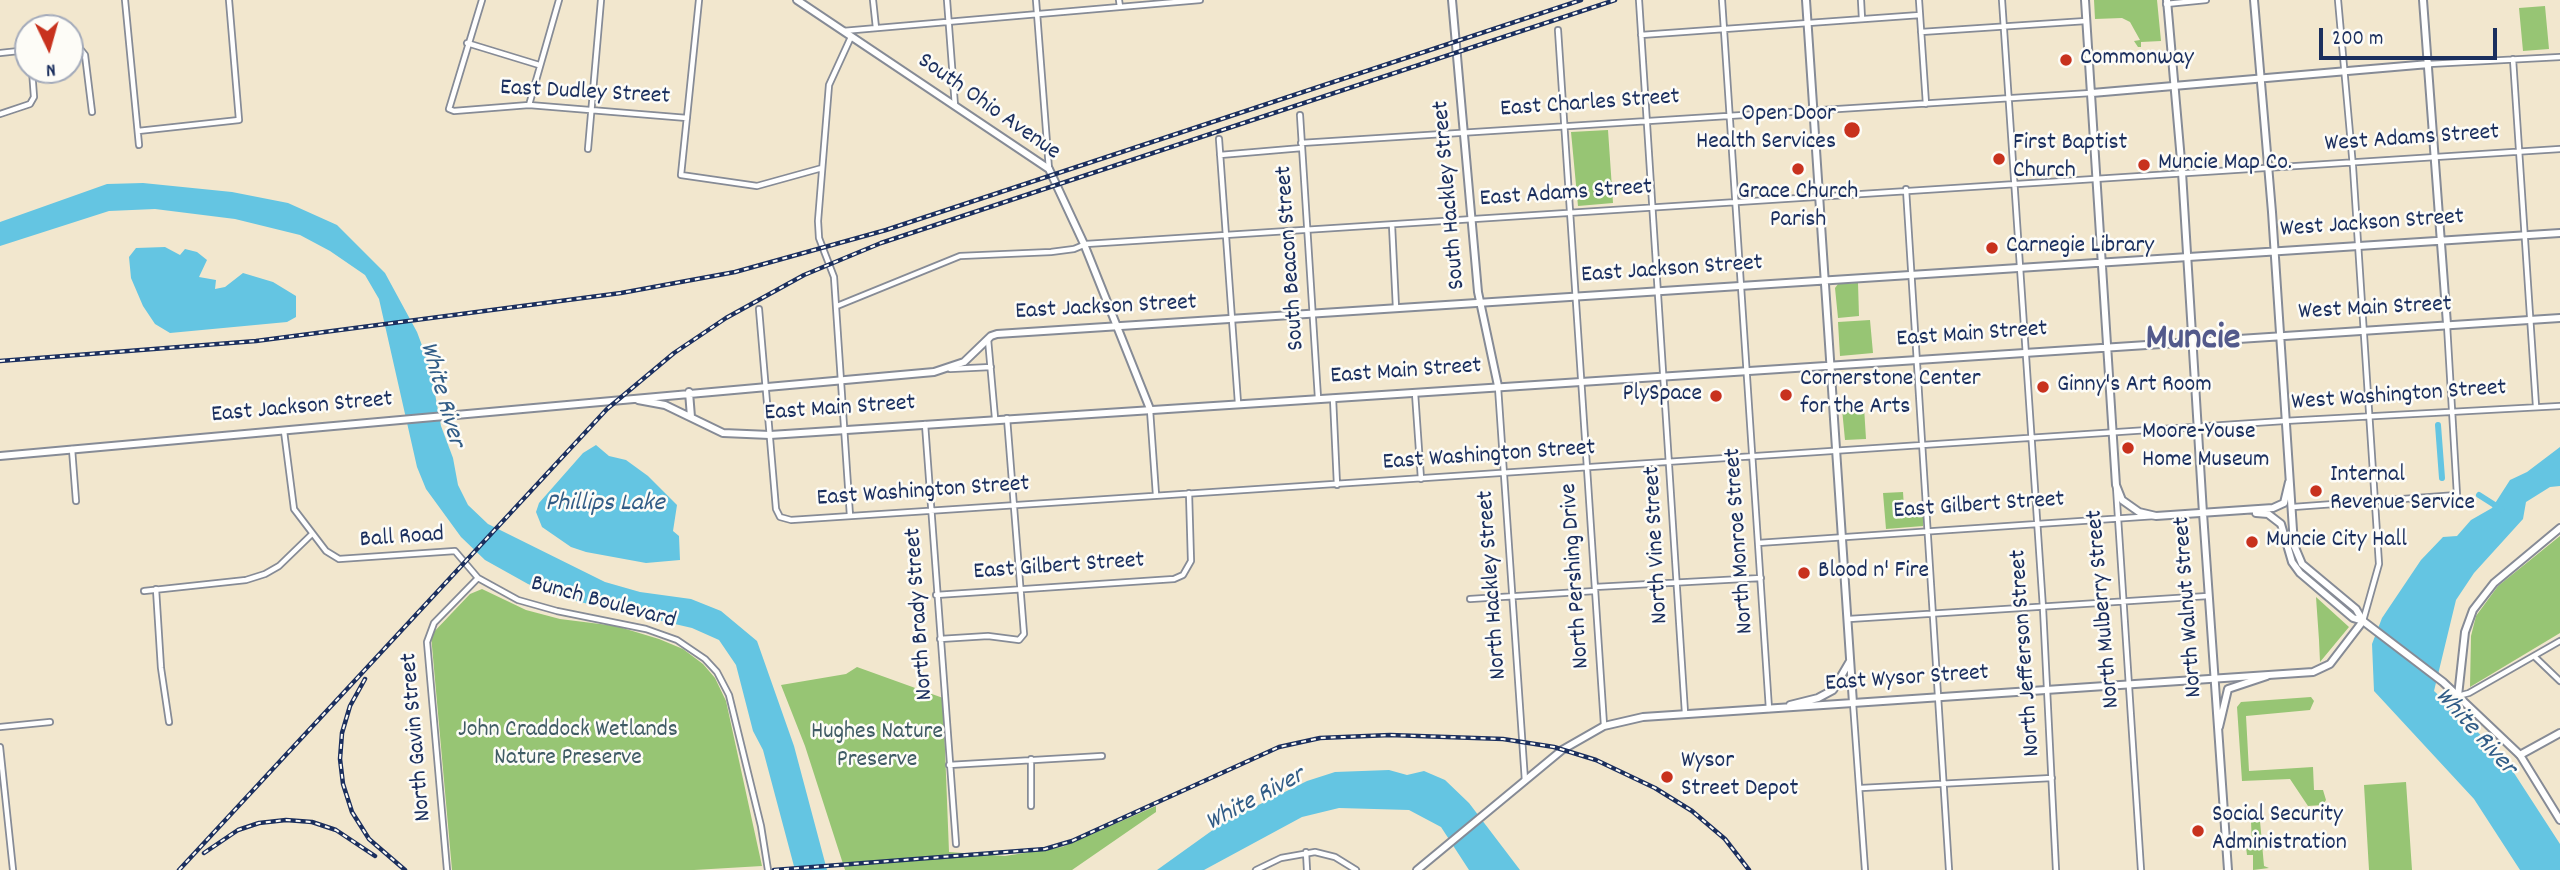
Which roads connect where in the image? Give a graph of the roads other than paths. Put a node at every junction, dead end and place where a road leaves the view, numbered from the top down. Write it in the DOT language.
graph roads {
  1 [pos="125,0"];
  2 [pos="229,0"];
  3 [pos="482,0"];
  4 [pos="559,0"];
  5 [pos="601,0"];
  6 [pos="699,0"];
  7 [pos="797,0"];
  8 [pos="873,0"];
  9 [pos="947,0"];
  10 [pos="1036,0"];
  11 [pos="1119,0"];
  12 [pos="1200,0"];
  13 [pos="1452,0"];
  14 [pos="1639,0"];
  15 [pos="1722,0"];
  16 [pos="1806,0"];
  17 [pos="1861,0"];
  18 [pos="1919,0"];
  19 [pos="2002,0"];
  20 [pos="2085,0"];
  21 [pos="2206,0"];
  22 [pos="2253,0"];
  23 [pos="2338,0"];
  24 [pos="2423,0"];
  25 [pos="2165,1"];
  26 [pos="1120,7"];
  27 [pos="1037,14"];
  28 [pos="1920,15"];
  29 [pos="1862,19"];
  30 [pos="2086,21"];
  31 [pos="948,22"];
  32 [pos="1808,23"];
  33 [pos="2004,26"];
  34 [pos="876,28"];
  35 [pos="1724,29"];
  36 [pos="1558,30"];
  37 [pos="843,31"];
  38 [pos="1921,32"];
  39 [pos="1641,35"];
  40 [pos="851,37"];
  41 [pos="467,43"];
  42 [pos="84,54"];
  43 [pos="2560,57"];
  44 [pos="2513,60"];
  45 [pos="2429,64"];
  46 [pos="539,65"];
  47 [pos="2344,72"];
  48 [pos="2260,80"];
  49 [pos="33,84"];
  50 [pos="2174,88"];
  51 [pos="2092,93"];
  52 [pos="2009,99"];
  53 [pos="1926,104"];
  54 [pos="529,105"];
  55 [pos="955,107"];
  56 [pos="1815,108"];
  57 [pos="590,110"];
  58 [pos="92,113"];
  59 [pos="0,114"];
  60 [pos="1300,115"];
  61 [pos="1730,115"];
  62 [pos="687,118"];
  63 [pos="1647,121"];
  64 [pos="1565,126"];
  65 [pos="138,131"];
  66 [pos="1465,133"];
  67 [pos="1219,139"];
  68 [pos="139,145"];
  69 [pos="1302,146"];
  70 [pos="588,149"];
  71 [pos="2560,149"];
  72 [pos="2519,151"];
  73 [pos="1220,155"];
  74 [pos="2437,157"];
  75 [pos="2353,162"];
  76 [pos="2268,167"];
  77 [pos="821,168"];
  78 [pos="1049,169"];
  79 [pos="2182,172"];
  80 [pos="2097,177"];
  81 [pos="2013,183"];
  82 [pos="1906,189"];
  83 [pos="1821,195"];
  84 [pos="1735,202"];
  85 [pos="1653,208"];
  86 [pos="1570,212"];
  87 [pos="1473,219"];
  88 [pos="1392,225"];
  89 [pos="1308,229"];
  90 [pos="2560,233"];
  91 [pos="2526,235"];
  92 [pos="1226,236"];
  93 [pos="2442,239"];
  94 [pos="1084,244"];
  95 [pos="2359,244"];
  96 [pos="2273,251"];
  97 [pos="2187,255"];
  98 [pos="2103,262"];
  99 [pos="2019,267"];
  100 [pos="1911,274"];
  101 [pos="1825,280"];
  102 [pos="1741,286"];
  103 [pos="1658,292"];
  104 [pos="1575,297"];
  105 [pos="1480,303"];
  106 [pos="837,306"];
  107 [pos="759,309"];
  108 [pos="1396,309"];
  109 [pos="1313,314"];
  110 [pos="2560,318"];
  111 [pos="1231,320"];
  112 [pos="2530,320"];
  113 [pos="2447,324"];
  114 [pos="1118,328"];
  115 [pos="2364,329"];
  116 [pos="2279,335"];
  117 [pos="988,339"];
  118 [pos="2192,341"];
  119 [pos="2108,345"];
  120 [pos="2024,351"];
  121 [pos="1917,359"];
  122 [pos="1830,365"];
  123 [pos="991,367"];
  124 [pos="945,369"];
  125 [pos="1747,370"];
  126 [pos="1664,375"];
  127 [pos="841,380"];
  128 [pos="1581,381"];
  129 [pos="765,386"];
  130 [pos="1498,386"];
  131 [pos="689,392"];
  132 [pos="1415,392"];
  133 [pos="1333,397"];
  134 [pos="630,398"];
  135 [pos="1318,398"];
  136 [pos="1238,403"];
  137 [pos="2536,406"];
  138 [pos="2560,406"];
  139 [pos="1150,409"];
  140 [pos="2452,412"];
  141 [pos="691,417"];
  142 [pos="995,418"];
  143 [pos="1007,418"];
  144 [pos="2370,418"];
  145 [pos="2284,421"];
  146 [pos="925,423"];
  147 [pos="2197,427"];
  148 [pos="845,429"];
  149 [pos="284,430"];
  150 [pos="2113,433"];
  151 [pos="770,435"];
  152 [pos="2030,438"];
  153 [pos="1923,445"];
  154 [pos="72,449"];
  155 [pos="1837,451"];
  156 [pos="0,456"];
  157 [pos="1752,457"];
  158 [pos="1671,463"];
  159 [pos="1588,468"];
  160 [pos="1505,474"];
  161 [pos="1421,479"];
  162 [pos="2289,482"];
  163 [pos="1337,485"];
  164 [pos="2116,485"];
  165 [pos="1189,493"];
  166 [pos="1156,495"];
  167 [pos="76,501"];
  168 [pos="2375,502"];
  169 [pos="1013,505"];
  170 [pos="2292,507"];
  171 [pos="931,510"];
  172 [pos="2236,511"];
  173 [pos="2203,513"];
  174 [pos="850,516"];
  175 [pos="2156,516"];
  176 [pos="2118,520"];
  177 [pos="2036,523"];
  178 [pos="2560,528"];
  179 [pos="1928,530"];
  180 [pos="312,534"];
  181 [pos="1843,538"];
  182 [pos="1758,543"];
  183 [pos="478,578"];
  184 [pos="1761,578"];
  185 [pos="1678,583"];
  186 [pos="156,589"];
  187 [pos="1020,589"];
  188 [pos="1595,589"];
  189 [pos="144,591"];
  190 [pos="936,595"];
  191 [pos="2208,596"];
  192 [pos="1513,597"];
  193 [pos="1470,599"];
  194 [pos="2124,601"];
  195 [pos="2043,608"];
  196 [pos="1934,614"];
  197 [pos="1849,619"];
  198 [pos="2363,621"];
  199 [pos="940,639"];
  200 [pos="2560,641"];
  201 [pos="2535,657"];
  202 [pos="1852,660"];
  203 [pos="2267,676"];
  204 [pos="2214,679"];
  205 [pos="2560,681"];
  206 [pos="2129,683"];
  207 [pos="2046,688"];
  208 [pos="2458,695"];
  209 [pos="1938,696"];
  210 [pos="1853,703"];
  211 [pos="1782,709"];
  212 [pos="1769,710"];
  213 [pos="1685,713"];
  214 [pos="169,722"];
  215 [pos="50,723"];
  216 [pos="1604,726"];
  217 [pos="0,727"];
  218 [pos="2218,732"];
  219 [pos="2560,733"];
  220 [pos="0,747"];
  221 [pos="2520,755"];
  222 [pos="1102,756"];
  223 [pos="1031,759"];
  224 [pos="949,765"];
  225 [pos="2052,778"];
  226 [pos="1525,781"];
  227 [pos="1944,783"];
  228 [pos="1861,788"];
  229 [pos="1031,806"];
  230 [pos="2560,820"];
  231 [pos="956,844"];
  232 [pos="1306,852"];
  233 [pos="13,870"];
  234 [pos="447,870"];
  235 [pos="768,870"];
  236 [pos="1256,870"];
  237 [pos="1307,870"];
  238 [pos="1356,870"];
  239 [pos="1417,870"];
  240 [pos="1865,870"];
  241 [pos="1950,870"];
  242 [pos="2056,870"];
  243 [pos="2141,870"];
  244 [pos="2228,870"];
  1 -- 65 [label="street"];
  2 -- 65 [label="street"];
  3 -- 41 [label="street"];
  4 -- 46 [label="street"];
  5 -- 57 [label="street"];
  6 -- 62 [label="street"];
  7 -- 37 [label="main road, South Ohio Avenue"];
  8 -- 34 [label="street"];
  9 -- 31 [label="street"];
  10 -- 27 [label="street"];
  11 -- 26 [label="street"];
  12 -- 26 [label="street"];
  13 -- 66 [label="main road, South Hackley Street"];
  14 -- 39 [label="street, North Vine Street"];
  15 -- 35 [label="street, North Monroe Street"];
  16 -- 32 [label="main road"];
  17 -- 29 [label="street"];
  18 -- 28 [label="street"];
  19 -- 33 [label="street, North Jefferson Street"];
  20 -- 30 [label="main road, North Mulberry Street"];
  21 -- 25 [label="street"];
  22 -- 48 [label="main road"];
  23 -- 47 [label="street"];
  24 -- 45 [label="main road"];
  25 -- 50 [label="main road, North Walnut Street"];
  26 -- 27 [label="street"];
  27 -- 31 [label="street"];
  27 -- 78 [label="street"];
  28 -- 29 [label="street"];
  28 -- 38 [label="street"];
  29 -- 32 [label="street"];
  30 -- 33 [label="street"];
  30 -- 51 [label="main road, North Mulberry Street"];
  31 -- 34 [label="street"];
  31 -- 55 [label="street"];
  32 -- 35 [label="street"];
  32 -- 56 [label="main road"];
  33 -- 38 [label="street"];
  33 -- 52 [label="street, North Jefferson Street"];
  34 -- 37 [label="street"];
  35 -- 39 [label="street"];
  35 -- 61 [label="street, North Monroe Street"];
  36 -- 64 [label="street, North Pershing Drive"];
  37 -- 40 [label="main road, South Ohio Avenue"];
  38 -- 53 [label="street"];
  39 -- 63 [label="street, North Vine Street"];
  40 -- 55 [label="main road, South Ohio Avenue"];
  40 -- 77 [label="street"];
  41 -- 46 [label="street"];
  41 -- 54 [label="street, East Dudley Street"];
  42 -- 58 [label="street"];
  43 -- 44 [label="street"];
  44 -- 45 [label="street"];
  44 -- 72 [label="street"];
  45 -- 47 [label="main road, East Charles Street"];
  45 -- 74 [label="main road"];
  46 -- 54 [label="street"];
  47 -- 48 [label="main road, East Charles Street"];
  47 -- 75 [label="street"];
  48 -- 50 [label="main road, East Charles Street"];
  48 -- 76 [label="main road"];
  49 -- 59 [label="street"];
  50 -- 51 [label="main road, East Charles Street"];
  50 -- 79 [label="main road, North Walnut Street"];
  51 -- 52 [label="street, East Charles Street"];
  51 -- 80 [label="main road, North Mulberry Street"];
  52 -- 53 [label="street, East Charles Street"];
  52 -- 81 [label="street, North Jefferson Street"];
  53 -- 56 [label="street, East Charles Street"];
  54 -- 57 [label="street, East Dudley Street"];
  55 -- 78 [label="main road, South Ohio Avenue"];
  56 -- 61 [label="street, East Charles Street"];
  56 -- 83 [label="main road"];
  57 -- 62 [label="street, East Dudley Street"];
  57 -- 70 [label="street"];
  60 -- 69 [label="street, South Beacon Street"];
  61 -- 63 [label="street, East Charles Street"];
  61 -- 84 [label="street, North Monroe Street"];
  62 -- 77 [label="street"];
  63 -- 64 [label="street, East Charles Street"];
  63 -- 85 [label="street, North Vine Street"];
  64 -- 66 [label="street, East Charles Street"];
  64 -- 86 [label="street, North Pershing Drive"];
  65 -- 68 [label="street"];
  66 -- 69 [label="street, East Charles Street"];
  66 -- 87 [label="main road, South Hackley Street"];
  67 -- 73 [label="street"];
  69 -- 73 [label="street, East Charles Street"];
  69 -- 89 [label="street, South Beacon Street"];
  71 -- 72 [label="street, West Adams Street"];
  72 -- 74 [label="street, West Adams Street"];
  72 -- 91 [label="street"];
  73 -- 92 [label="street"];
  74 -- 75 [label="street, West Adams Street"];
  74 -- 93 [label="main road"];
  75 -- 76 [label="street, West Adams Street"];
  75 -- 95 [label="street"];
  76 -- 79 [label="street, West Adams Street"];
  76 -- 96 [label="main road"];
  77 -- 106 [label="street"];
  78 -- 94 [label="main road, South Ohio Avenue"];
  79 -- 80 [label="street, East Adams Street"];
  79 -- 97 [label="main road, North Walnut Street"];
  80 -- 81 [label="street, East Adams Street"];
  80 -- 98 [label="main road, North Mulberry Street"];
  81 -- 82 [label="street, East Adams Street"];
  81 -- 99 [label="street, North Jefferson Street"];
  82 -- 83 [label="street, East Adams Street"];
  82 -- 100 [label="street"];
  83 -- 84 [label="street, East Adams Street"];
  83 -- 101 [label="main road"];
  84 -- 85 [label="street, East Adams Street"];
  84 -- 102 [label="street, North Monroe Street"];
  85 -- 86 [label="street, East Adams Street"];
  85 -- 103 [label="street, North Vine Street"];
  86 -- 87 [label="street, East Adams Street"];
  86 -- 104 [label="street, North Pershing Drive"];
  87 -- 88 [label="street, East Adams Street"];
  87 -- 105 [label="main road, South Hackley Street"];
  88 -- 89 [label="street, East Adams Street"];
  88 -- 108 [label="street"];
  89 -- 92 [label="street, East Adams Street"];
  89 -- 109 [label="street, South Beacon Street"];
  90 -- 91 [label="main road, West Jackson Street"];
  91 -- 93 [label="main road, West Jackson Street"];
  91 -- 112 [label="street"];
  92 -- 94 [label="street, East Adams Street"];
  92 -- 111 [label="street"];
  93 -- 95 [label="main road, West Jackson Street"];
  93 -- 113 [label="main road"];
  94 -- 106 [label="street, East Adams Street"];
  94 -- 114 [label="main road, South Ohio Avenue"];
  95 -- 96 [label="main road, West Jackson Street"];
  95 -- 115 [label="street"];
  96 -- 97 [label="main road, West Jackson Street"];
  96 -- 116 [label="main road"];
  97 -- 98 [label="main road, East Jackson Street"];
  97 -- 118 [label="main road, North Walnut Street"];
  98 -- 99 [label="main road, East Jackson Street"];
  98 -- 119 [label="main road, North Mulberry Street"];
  99 -- 100 [label="main road, East Jackson Street"];
  99 -- 120 [label="street, North Jefferson Street"];
  100 -- 101 [label="main road, East Jackson Street"];
  100 -- 121 [label="street"];
  101 -- 102 [label="main road, East Jackson Street"];
  101 -- 122 [label="main road"];
  102 -- 103 [label="main road, East Jackson Street"];
  102 -- 125 [label="street, North Monroe Street"];
  103 -- 104 [label="main road, East Jackson Street"];
  103 -- 126 [label="street, North Vine Street"];
  104 -- 105 [label="main road, East Jackson Street"];
  104 -- 128 [label="street, North Pershing Drive"];
  105 -- 108 [label="main road, East Jackson Street"];
  105 -- 130 [label="main road, South Hackley Street"];
  106 -- 127 [label="street"];
  107 -- 129 [label="street"];
  108 -- 109 [label="main road, East Jackson Street"];
  109 -- 111 [label="main road, East Jackson Street"];
  109 -- 135 [label="street, South Beacon Street"];
  110 -- 112 [label="main road, West Main Street"];
  111 -- 114 [label="main road, East Jackson Street"];
  111 -- 136 [label="street"];
  112 -- 113 [label="main road, West Main Street"];
  112 -- 137 [label="street"];
  113 -- 115 [label="main road, West Main Street"];
  113 -- 140 [label="street"];
  114 -- 117 [label="main road, East Jackson Street"];
  114 -- 139 [label="main road, South Ohio Avenue"];
  115 -- 116 [label="main road, West Main Street"];
  115 -- 144 [label="street"];
  116 -- 118 [label="main road, West Main Street"];
  116 -- 145 [label="main road"];
  117 -- 123 [label="street"];
  117 -- 124 [label="main road, East Jackson Street"];
  118 -- 119 [label="main road, East Main Street"];
  118 -- 147 [label="main road, North Walnut Street"];
  119 -- 120 [label="main road, East Main Street"];
  119 -- 150 [label="main road, North Mulberry Street"];
  120 -- 121 [label="main road, East Main Street"];
  120 -- 152 [label="street, North Jefferson Street"];
  121 -- 122 [label="main road, East Main Street"];
  121 -- 153 [label="street"];
  122 -- 125 [label="main road, East Main Street"];
  122 -- 155 [label="main road"];
  123 -- 124 [label="street"];
  123 -- 142 [label="street"];
  124 -- 127 [label="main road, East Jackson Street"];
  125 -- 126 [label="main road, East Main Street"];
  125 -- 157 [label="street, North Monroe Street"];
  126 -- 128 [label="main road, East Main Street"];
  126 -- 158 [label="street, North Vine Street"];
  127 -- 129 [label="main road, East Jackson Street"];
  127 -- 148 [label="street"];
  128 -- 130 [label="main road, East Main Street"];
  128 -- 159 [label="street, North Pershing Drive"];
  129 -- 131 [label="main road, East Jackson Street"];
  129 -- 151 [label="street"];
  130 -- 132 [label="main road, East Main Street"];
  130 -- 160 [label="street, North Hackley Street"];
  131 -- 134 [label="main road, East Jackson Street"];
  131 -- 141 [label="main road"];
  132 -- 133 [label="main road, East Main Street"];
  132 -- 161 [label="street"];
  133 -- 135 [label="main road, East Main Street"];
  133 -- 163 [label="street"];
  134 -- 141 [label="main road, East Main Street"];
  134 -- 149 [label="main road, East Jackson Street"];
  135 -- 136 [label="main road, East Main Street"];
  136 -- 139 [label="main road, East Main Street"];
  137 -- 138 [label="street, West Washington Street"];
  137 -- 140 [label="street, West Washington Street"];
  139 -- 143 [label="main road, East Main Street"];
  139 -- 166 [label="street"];
  140 -- 144 [label="street, West Washington Street"];
  140 -- 168 [label="street"];
  141 -- 151 [label="main road, East Main Street"];
  142 -- 143 [label="main road, East Main Street"];
  142 -- 146 [label="main road, East Main Street"];
  143 -- 169 [label="street"];
  144 -- 145 [label="street, West Washington Street"];
  144 -- 168 [label="street"];
  145 -- 147 [label="street, West Washington Street"];
  145 -- 162 [label="main road"];
  146 -- 148 [label="main road, East Main Street"];
  146 -- 171 [label="street, North Brady Street"];
  147 -- 150 [label="street, East Washington Street"];
  147 -- 173 [label="main road, North Walnut Street"];
  148 -- 151 [label="main road, East Main Street"];
  148 -- 174 [label="street"];
  149 -- 154 [label="main road, East Jackson Street"];
  149 -- 180 [label="street, Ball Road"];
  150 -- 152 [label="street, East Washington Street"];
  150 -- 164 [label="main road, North Mulberry Street"];
  151 -- 174 [label="street, East Washington Street"];
  152 -- 153 [label="street, East Washington Street"];
  152 -- 177 [label="street, North Jefferson Street"];
  153 -- 155 [label="street, East Washington Street"];
  153 -- 179 [label="street"];
  154 -- 156 [label="main road, East Jackson Street"];
  154 -- 167 [label="street"];
  155 -- 157 [label="street, East Washington Street"];
  155 -- 181 [label="main road"];
  157 -- 158 [label="street, East Washington Street"];
  157 -- 182 [label="street, North Monroe Street"];
  158 -- 159 [label="street, East Washington Street"];
  158 -- 185 [label="street, North Vine Street"];
  159 -- 160 [label="street, East Washington Street"];
  159 -- 188 [label="street, North Pershing Drive"];
  160 -- 161 [label="street, East Washington Street"];
  160 -- 192 [label="street, North Hackley Street"];
  161 -- 163 [label="street, East Washington Street"];
  162 -- 170 [label="main road"];
  162 -- 172 [label="main road"];
  163 -- 165 [label="street, East Washington Street"];
  164 -- 175 [label="main road"];
  164 -- 176 [label="street, North Mulberry Street"];
  165 -- 166 [label="street, East Washington Street"];
  165 -- 187 [label="street, East Gilbert Street"];
  166 -- 169 [label="street, East Washington Street"];
  168 -- 170 [label="street"];
  168 -- 198 [label="street"];
  169 -- 171 [label="street, East Washington Street"];
  169 -- 187 [label="street"];
  170 -- 198 [label="main road"];
  171 -- 174 [label="street, East Washington Street"];
  171 -- 190 [label="street, North Brady Street"];
  172 -- 173 [label="main road, East Gilbert Street"];
  172 -- 198 [label="main road"];
  173 -- 175 [label="main road, East Gilbert Street"];
  173 -- 191 [label="main road, North Walnut Street"];
  175 -- 176 [label="street, East Gilbert Street"];
  176 -- 177 [label="street, East Gilbert Street"];
  176 -- 194 [label="street, North Mulberry Street"];
  177 -- 179 [label="street, East Gilbert Street"];
  177 -- 195 [label="street, North Jefferson Street"];
  178 -- 208 [label="main road"];
  179 -- 181 [label="street, East Gilbert Street"];
  179 -- 196 [label="street"];
  180 -- 183 [label="street, Ball Road"];
  180 -- 186 [label="street"];
  181 -- 182 [label="street, East Gilbert Street"];
  181 -- 197 [label="main road"];
  182 -- 184 [label="street, North Monroe Street"];
  183 -- 234 [label="street, North Gavin Street"];
  183 -- 235 [label="street, Bunch Boulevard"];
  184 -- 185 [label="street"];
  184 -- 212 [label="street, North Monroe Street"];
  185 -- 188 [label="street"];
  185 -- 213 [label="street, North Vine Street"];
  186 -- 189 [label="street"];
  186 -- 214 [label="street"];
  187 -- 190 [label="street, East Gilbert Street"];
  187 -- 199 [label="street"];
  188 -- 192 [label="street"];
  188 -- 216 [label="street, North Pershing Drive"];
  190 -- 199 [label="street, North Brady Street"];
  191 -- 194 [label="street"];
  191 -- 204 [label="main road, North Walnut Street"];
  192 -- 193 [label="street"];
  192 -- 226 [label="street, North Hackley Street"];
  194 -- 195 [label="street"];
  194 -- 206 [label="street, North Mulberry Street"];
  195 -- 196 [label="street"];
  195 -- 207 [label="street, North Jefferson Street"];
  196 -- 197 [label="street"];
  196 -- 209 [label="street"];
  197 -- 202 [label="main road"];
  198 -- 203 [label="main road"];
  198 -- 208 [label="main road"];
  199 -- 224 [label="street, North Brady Street"];
  200 -- 201 [label="street"];
  201 -- 205 [label="street"];
  201 -- 208 [label="street"];
  202 -- 210 [label="main road"];
  202 -- 211 [label="main road"];
  203 -- 204 [label="main road, East Wysor Street"];
  203 -- 218 [label="main road"];
  204 -- 206 [label="main road, East Wysor Street"];
  204 -- 218 [label="main road, North Walnut Street"];
  206 -- 207 [label="main road, East Wysor Street"];
  206 -- 243 [label="street, North Mulberry Street"];
  207 -- 209 [label="main road, East Wysor Street"];
  207 -- 225 [label="street, North Jefferson Street"];
  208 -- 221 [label="main road"];
  209 -- 210 [label="main road, East Wysor Street"];
  209 -- 227 [label="street"];
  210 -- 211 [label="main road, East Wysor Street"];
  210 -- 228 [label="street"];
  211 -- 212 [label="main road, East Wysor Street"];
  212 -- 213 [label="main road, East Wysor Street"];
  213 -- 216 [label="main road, East Wysor Street"];
  215 -- 217 [label="street"];
  216 -- 226 [label="main road, East Wysor Street"];
  218 -- 244 [label="main road, North Walnut Street"];
  219 -- 221 [label="main road"];
  220 -- 233 [label="street"];
  221 -- 230 [label="main road"];
  222 -- 223 [label="street"];
  223 -- 224 [label="street"];
  223 -- 229 [label="street"];
  224 -- 231 [label="street, North Brady Street"];
  225 -- 227 [label="street"];
  225 -- 242 [label="street, North Jefferson Street"];
  226 -- 239 [label="main road, East Wysor Street"];
  227 -- 228 [label="street"];
  227 -- 241 [label="street"];
  228 -- 240 [label="street"];
  232 -- 236 [label="street"];
  232 -- 237 [label="street"];
  232 -- 238 [label="street"];
}
